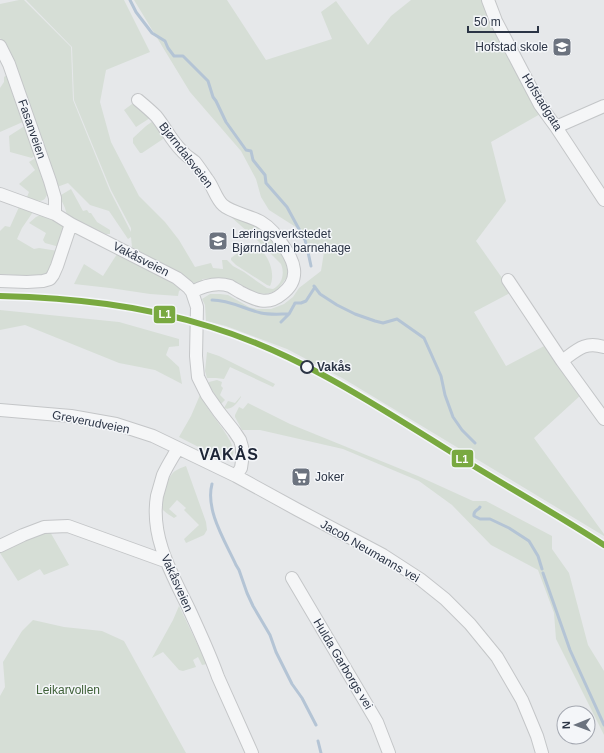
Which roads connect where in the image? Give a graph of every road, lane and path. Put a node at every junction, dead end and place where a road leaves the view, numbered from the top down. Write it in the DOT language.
graph roads {
  1 [pos="488,0"];
  2 [pos="0,46"];
  3 [pos="138,100"];
  4 [pos="604,106"];
  5 [pos="556,127"];
  6 [pos="0,194"];
  7 [pos="604,200"];
  8 [pos="55,214"];
  9 [pos="71,224"];
  10 [pos="508,280"];
  11 [pos="0,281"];
  12 [pos="192,292"];
  13 [pos="604,347"];
  14 [pos="562,361"];
  15 [pos="0,410"];
  16 [pos="604,419"];
  17 [pos="178,448"];
  18 [pos="236,476"];
  19 [pos="0,546"];
  20 [pos="165,561"];
  21 [pos="292,578"];
  22 [pos="252,753"];
  23 [pos="389,753"];
  24 [pos="542,753"];
  1 -- 5 [label="street, Hofstadgata"];
  2 -- 8 [label="street, Fasanveien"];
  3 -- 12 [label="street, Bjørndalsveien"];
  4 -- 5 [label="street"];
  5 -- 7 [label="street, Hofstadgata"];
  6 -- 8 [label="street, Vakåsveien"];
  8 -- 9 [label="street, Vakåsveien"];
  9 -- 11 [label="street"];
  9 -- 12 [label="street, Vakåsveien"];
  10 -- 14 [label="street"];
  12 -- 18 [label="street"];
  13 -- 14 [label="street"];
  14 -- 16 [label="street"];
  15 -- 17 [label="street, Greverudveien"];
  17 -- 18 [label="street"];
  17 -- 20 [label="street, Vakåsveien"];
  18 -- 24 [label="street, Jacob Neumanns vei"];
  19 -- 20 [label="street"];
  20 -- 22 [label="street, Vakåsveien"];
  21 -- 23 [label="street, Hulda Garborgs vei"];
}
